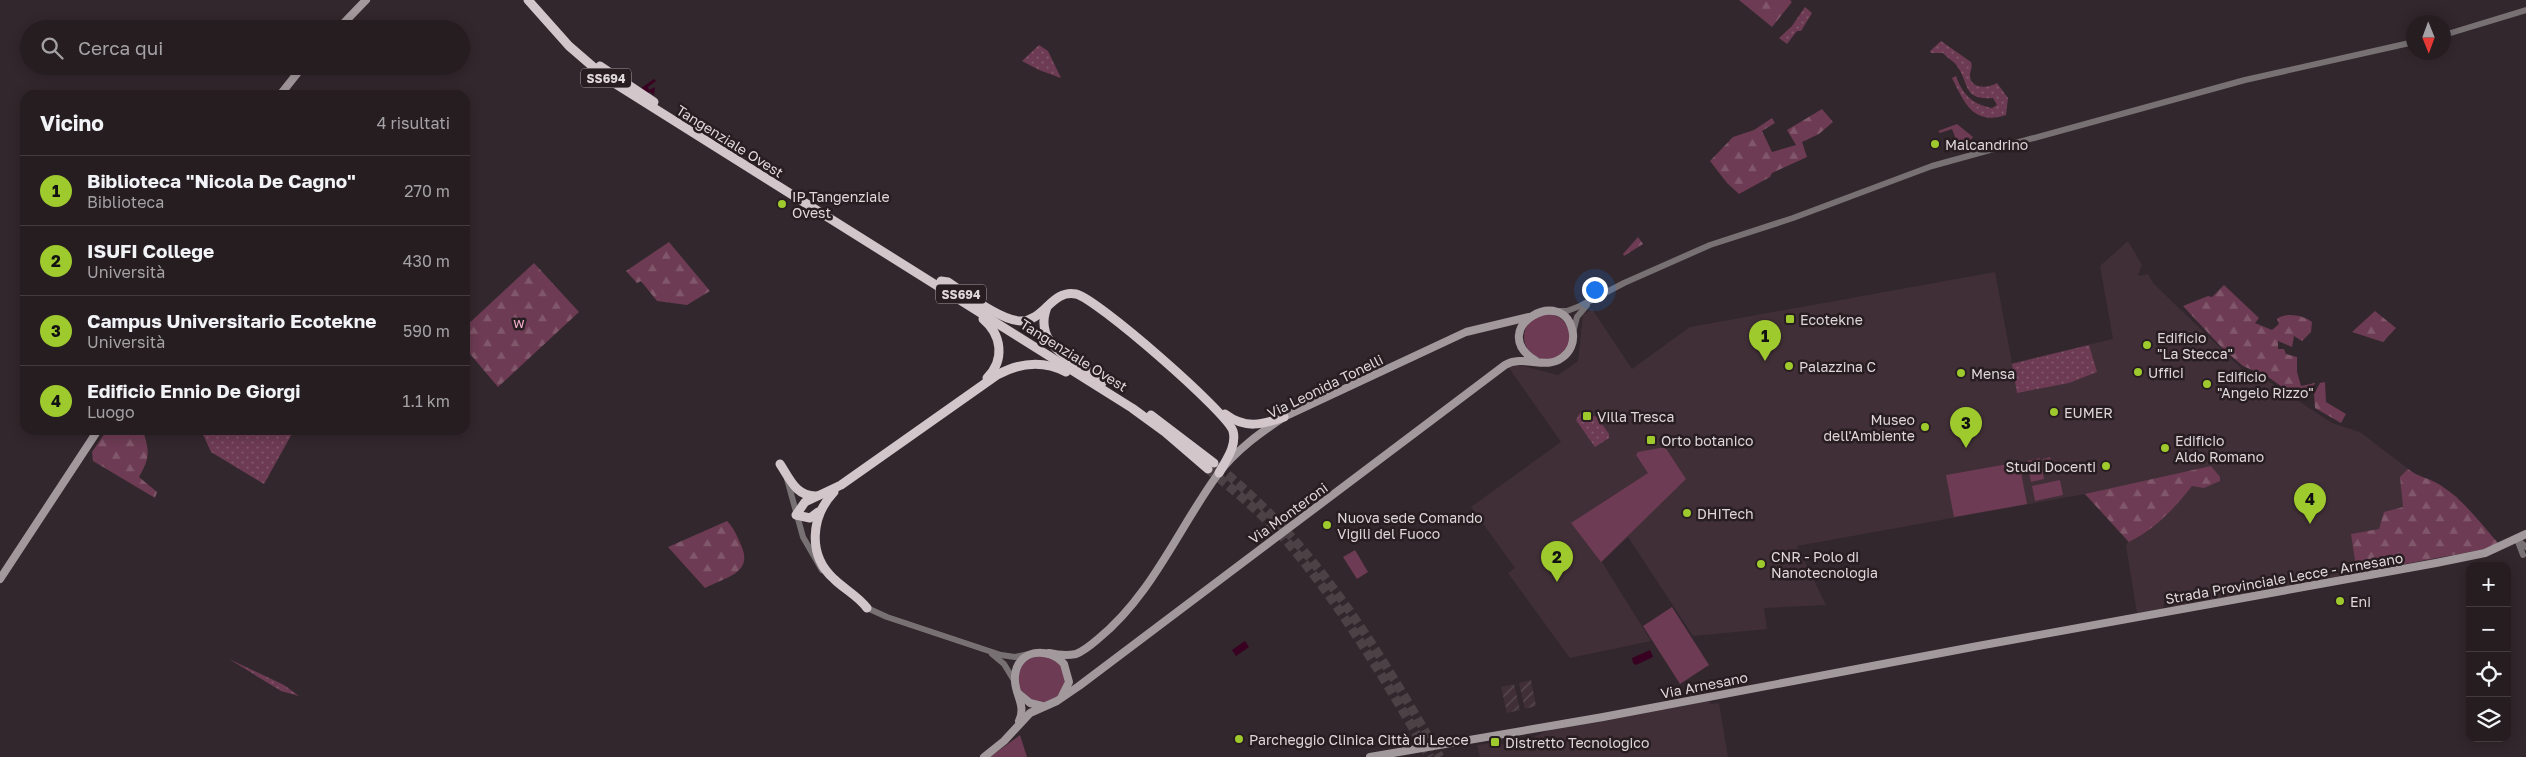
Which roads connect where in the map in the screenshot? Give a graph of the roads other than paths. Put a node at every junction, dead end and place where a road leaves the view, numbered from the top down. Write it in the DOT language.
graph roads {
  1 [pos="366,0"];
  2 [pos="528,0"];
  3 [pos="535,0"];
  4 [pos="2526,10"];
  5 [pos="347,20"];
  6 [pos="2451,33"];
  7 [pos="2406,44"];
  8 [pos="296,75"];
  9 [pos="284,90"];
  10 [pos="700,135"];
  11 [pos="937,282"];
  12 [pos="1590,302"];
  13 [pos="1048,306"];
  14 [pos="1553,311"];
  15 [pos="1529,317"];
  16 [pos="1573,336"];
  17 [pos="1536,361"];
  18 [pos="1103,382"];
  19 [pos="975,388"];
  20 [pos="1132,408"];
  21 [pos="1218,410"];
  22 [pos="1284,417"];
  23 [pos="95,435"];
  24 [pos="780,464"];
  25 [pos="1219,473"];
  26 [pos="841,485"];
  27 [pos="822,496"];
  28 [pos="818,512"];
  29 [pos="796,515"];
  30 [pos="2526,534"];
  31 [pos="2517,539"];
  32 [pos="2526,547"];
  33 [pos="2523,554"];
  34 [pos="0,579"];
  35 [pos="867,608"];
  36 [pos="2043,634"];
  37 [pos="982,649"];
  38 [pos="1035,652"];
  39 [pos="1049,653"];
  40 [pos="1015,683"];
  41 [pos="1018,693"];
  42 [pos="1060,698"];
  43 [pos="1043,706"];
  44 [pos="1015,730"];
  45 [pos="984,757"];
  46 [pos="1370,757"];
  1 -- 5 [label="main road"];
  2 -- 10 [label="highway, Tangenziale Ovest / SS694"];
  3 -- 10 [label="highway, Tangenziale Ovest / SS694"];
  4 -- 6 [label="street"];
  7 -- 12 [label="street"];
  8 -- 9 [label="main road"];
  10 -- 11 [label="highway, Tangenziale Ovest / SS694"];
  11 -- 13 [label="highway"];
  11 -- 18 [label="highway, Tangenziale Ovest / SS694"];
  11 -- 19 [label="highway"];
  11 -- 20 [label="highway, Tangenziale Ovest / SS694"];
  12 -- 14 [label="street"];
  12 -- 16 [label="street"];
  13 -- 18 [label="highway"];
  13 -- 21 [label="highway"];
  14 -- 15 [label="main road"];
  14 -- 16 [label="main road"];
  15 -- 17 [label="main road"];
  15 -- 22 [label="main road, Via Leonida Tonelli"];
  16 -- 17 [label="main road, Via Monteroni"];
  17 -- 42 [label="main road, Via Monteroni"];
  18 -- 20 [label="highway, Tangenziale Ovest / SS694"];
  19 -- 20 [label="highway"];
  19 -- 26 [label="highway"];
  21 -- 22 [label="highway"];
  21 -- 25 [label="highway"];
  22 -- 25 [label="main road, Via Leonida Tonelli"];
  23 -- 34 [label="main road"];
  24 -- 27 [label="highway"];
  24 -- 29 [label="street"];
  25 -- 39 [label="main road, Via Leonida Tonelli"];
  26 -- 27 [label="highway"];
  26 -- 28 [label="highway"];
  27 -- 29 [label="highway"];
  28 -- 29 [label="highway"];
  28 -- 35 [label="highway"];
  29 -- 35 [label="street"];
  30 -- 31 [label="main road, Strada Provinciale Lecce - Arnesano"];
  31 -- 32 [label="street"];
  31 -- 33 [label="street"];
  31 -- 36 [label="main road, Strada Provinciale Lecce - Arnesano"];
  35 -- 37 [label="street"];
  36 -- 46 [label="main road, Via Arnesano"];
  37 -- 38 [label="street"];
  37 -- 40 [label="street"];
  38 -- 39 [label="main road"];
  38 -- 40 [label="main road"];
  39 -- 42 [label="main road"];
  40 -- 41 [label="main road"];
  41 -- 43 [label="main road"];
  41 -- 44 [label="main road"];
  42 -- 43 [label="main road, Via Monteroni"];
  43 -- 44 [label="main road, Via Monteroni"];
  44 -- 45 [label="main road, Via Monteroni"];
}
